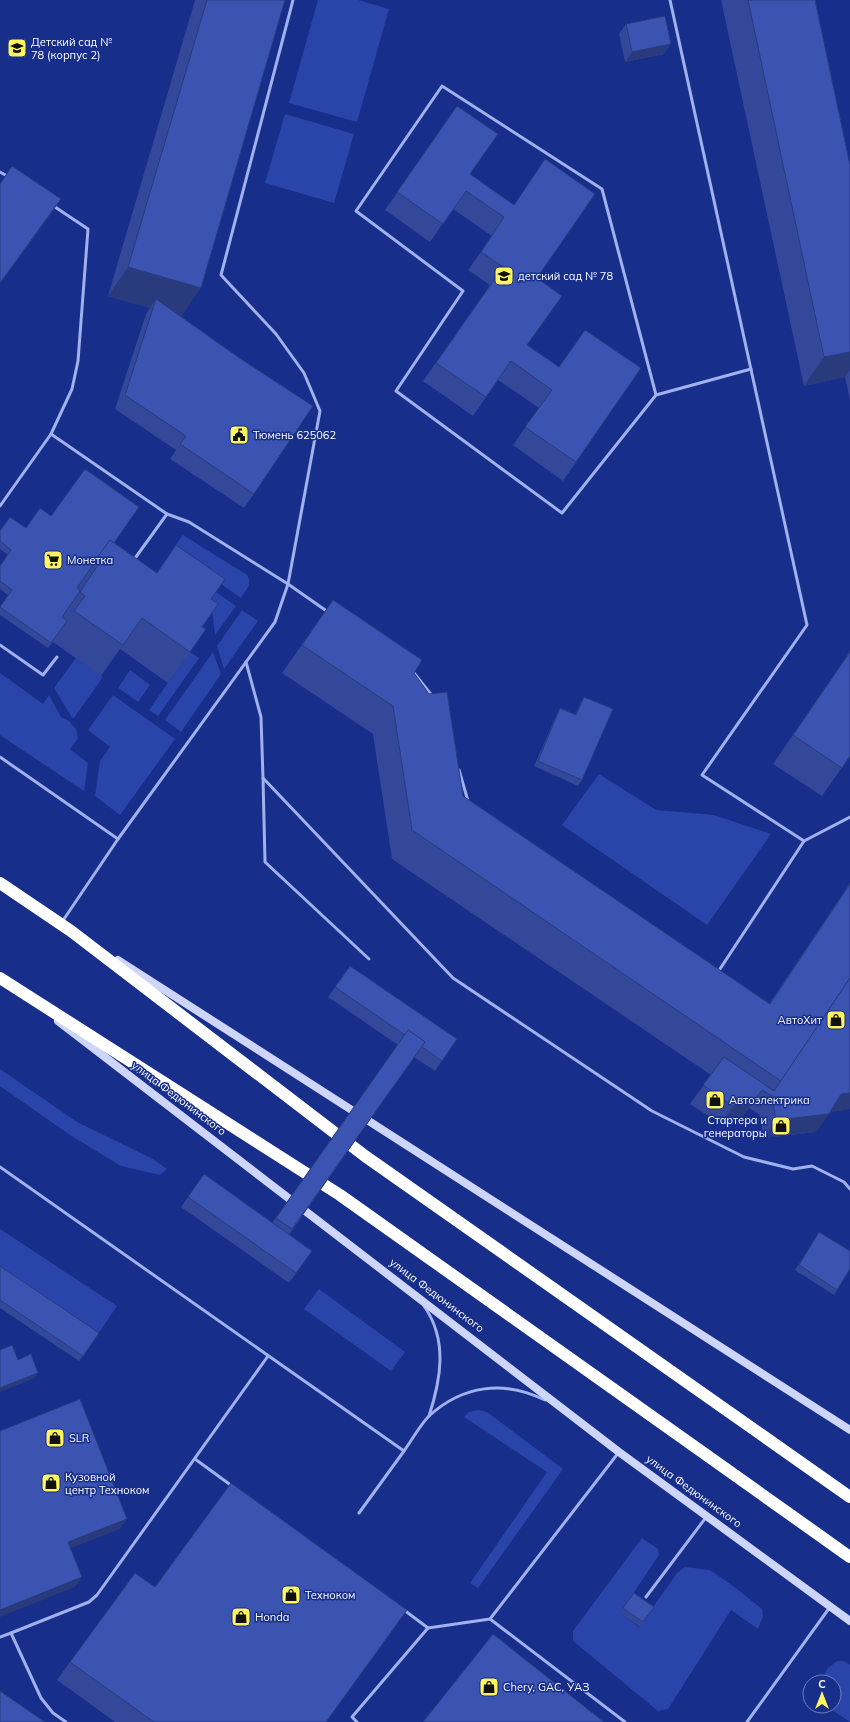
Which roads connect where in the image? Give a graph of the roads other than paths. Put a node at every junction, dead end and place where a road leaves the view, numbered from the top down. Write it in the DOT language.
graph roads {
  1 [pos="293,0"];
  2 [pos="670,0"];
  3 [pos="0,172"];
  4 [pos="13,180"];
  5 [pos="50,204"];
  6 [pos="751,370"];
  7 [pos="656,395"];
  8 [pos="51,434"];
  9 [pos="0,506"];
  10 [pos="167,514"];
  11 [pos="129,568"];
  12 [pos="288,584"];
  13 [pos="333,616"];
  14 [pos="0,645"];
  15 [pos="57,657"];
  16 [pos="246,662"];
  17 [pos="408,669"];
  18 [pos="436,701"];
  19 [pos="0,757"];
  20 [pos="457,765"];
  21 [pos="263,778"];
  22 [pos="468,802"];
  23 [pos="850,817"];
  24 [pos="118,839"];
  25 [pos="804,841"];
  26 [pos="0,883"];
  27 [pos="61,923"];
  28 [pos="71,931"];
  29 [pos="369,959"];
  30 [pos="0,978"];
  31 [pos="714,979"];
  32 [pos="11,985"];
  33 [pos="0,1167"];
  34 [pos="850,1189"];
  35 [pos="412,1293"];
  36 [pos="268,1356"];
  37 [pos="561,1408"];
  38 [pos="428,1417"];
  39 [pos="850,1430"];
  40 [pos="404,1451"];
  41 [pos="619,1452"];
  42 [pos="195,1459"];
  43 [pos="233,1486"];
  44 [pos="850,1497"];
  45 [pos="359,1512"];
  46 [pos="707,1516"];
  47 [pos="850,1557"];
  48 [pos="646,1597"];
  49 [pos="830,1607"];
  50 [pos="403,1609"];
  51 [pos="490,1619"];
  52 [pos="850,1621"];
  53 [pos="428,1628"];
  54 [pos="11,1633"];
  55 [pos="0,1637"];
  56 [pos="352,1717"];
  57 [pos="66,1722"];
  58 [pos="348,1722"];
  59 [pos="357,1722"];
  60 [pos="625,1722"];
  61 [pos="748,1722"];
  1 -- 12 [label="lane"];
  2 -- 6 [label="lane"];
  3 -- 4 [label="lane"];
  5 -- 8 [label="lane"];
  6 -- 7 [label="lane"];
  6 -- 25 [label="lane"];
  7 -- 7 [label="lane"];
  8 -- 9 [label="lane"];
  8 -- 10 [label="lane"];
  10 -- 11 [label="lane"];
  10 -- 12 [label="lane"];
  12 -- 13 [label="lane"];
  12 -- 16 [label="lane"];
  14 -- 15 [label="lane"];
  16 -- 21 [label="lane"];
  16 -- 24 [label="lane"];
  17 -- 18 [label="lane"];
  19 -- 24 [label="lane"];
  20 -- 22 [label="lane"];
  21 -- 29 [label="lane"];
  21 -- 34 [label="lane"];
  23 -- 25 [label="lane"];
  24 -- 27 [label="lane"];
  25 -- 31 [label="lane"];
  26 -- 27 [label="highway"];
  27 -- 28 [label="highway"];
  28 -- 39 [label="main road"];
  28 -- 44 [label="highway"];
  30 -- 32 [label="highway, улица Федюнинского"];
  32 -- 35 [label="main road, улица Федюнинского"];
  32 -- 47 [label="highway, улица Федюнинского"];
  33 -- 36 [label="lane"];
  35 -- 37 [label="main road, улица Федюнинского"];
  35 -- 38 [label="lane"];
  36 -- 40 [label="lane"];
  36 -- 42 [label="lane"];
  37 -- 38 [label="lane"];
  37 -- 41 [label="main road, улица Федюнинского"];
  38 -- 40 [label="lane"];
  40 -- 45 [label="lane"];
  41 -- 46 [label="main road, улица Федюнинского"];
  41 -- 51 [label="lane"];
  42 -- 43 [label="lane"];
  42 -- 54 [label="lane"];
  46 -- 48 [label="lane"];
  46 -- 49 [label="main road, улица Федюнинского"];
  49 -- 52 [label="main road, улица Федюнинского"];
  49 -- 61 [label="lane"];
  50 -- 53 [label="lane"];
  51 -- 53 [label="lane"];
  51 -- 60 [label="lane"];
  53 -- 56 [label="lane"];
  54 -- 55 [label="lane"];
  54 -- 57 [label="lane"];
  56 -- 58 [label="lane"];
  56 -- 59 [label="lane"];
}
